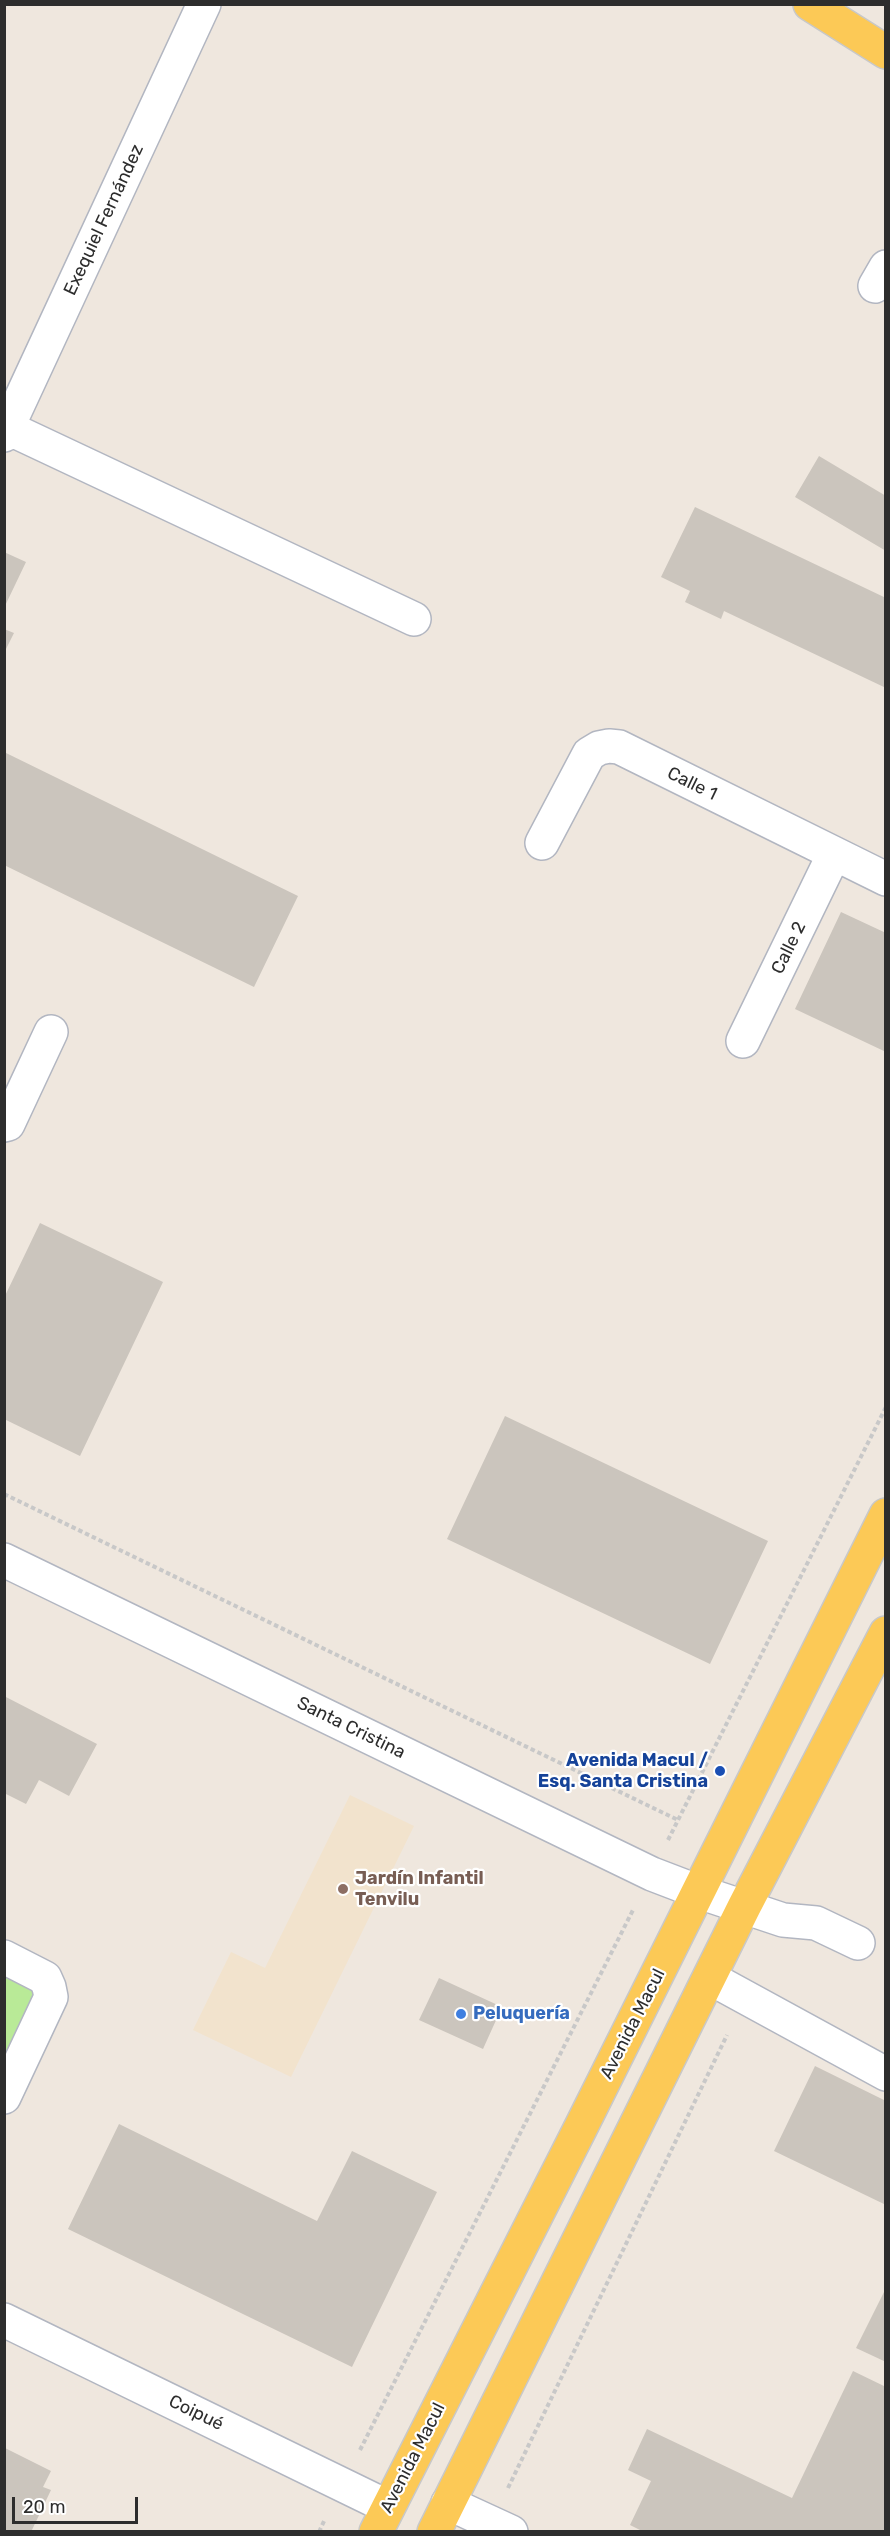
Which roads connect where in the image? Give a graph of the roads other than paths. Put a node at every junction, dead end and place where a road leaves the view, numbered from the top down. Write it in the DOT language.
graph roads {
  1 [pos="204,4"];
  2 [pos="810,4"];
  3 [pos="885,52"];
  4 [pos="6,431"];
  5 [pos="414,619"];
  6 [pos="542,843"];
  7 [pos="834,854"];
  8 [pos="885,879"];
  9 [pos="51,1032"];
  10 [pos="743,1041"];
  11 [pos="4,1125"];
  12 [pos="885,1515"];
  13 [pos="4,1560"];
  14 [pos="885,1633"];
  15 [pos="699,1893"];
  16 [pos="744,1907"];
  17 [pos="858,1943"];
  18 [pos="4,1957"];
  19 [pos="710,1978"];
  20 [pos="885,2074"];
  21 [pos="4,2097"];
  22 [pos="4,2320"];
  23 [pos="441,2517"];
  24 [pos="382,2519"];
  25 [pos="501,2527"];
  1 -- 4 [label="street, Exequiel Fernández"];
  2 -- 3 [label="main road"];
  4 -- 5 [label="street"];
  6 -- 7 [label="street, Calle 1"];
  7 -- 8 [label="street, Calle 1"];
  7 -- 10 [label="street, Calle 2"];
  9 -- 11 [label="street"];
  12 -- 15 [label="main road, Avenida Macul"];
  13 -- 15 [label="street, Santa Cristina"];
  14 -- 16 [label="main road"];
  15 -- 16 [label="street, Santa Cristina"];
  15 -- 24 [label="main road, Avenida Macul"];
  16 -- 17 [label="street, Santa Cristina"];
  16 -- 19 [label="main road"];
  18 -- 21 [label="street"];
  19 -- 20 [label="street"];
  19 -- 23 [label="main road"];
  22 -- 24 [label="street, Coipué"];
  23 -- 25 [label="street"];
}
